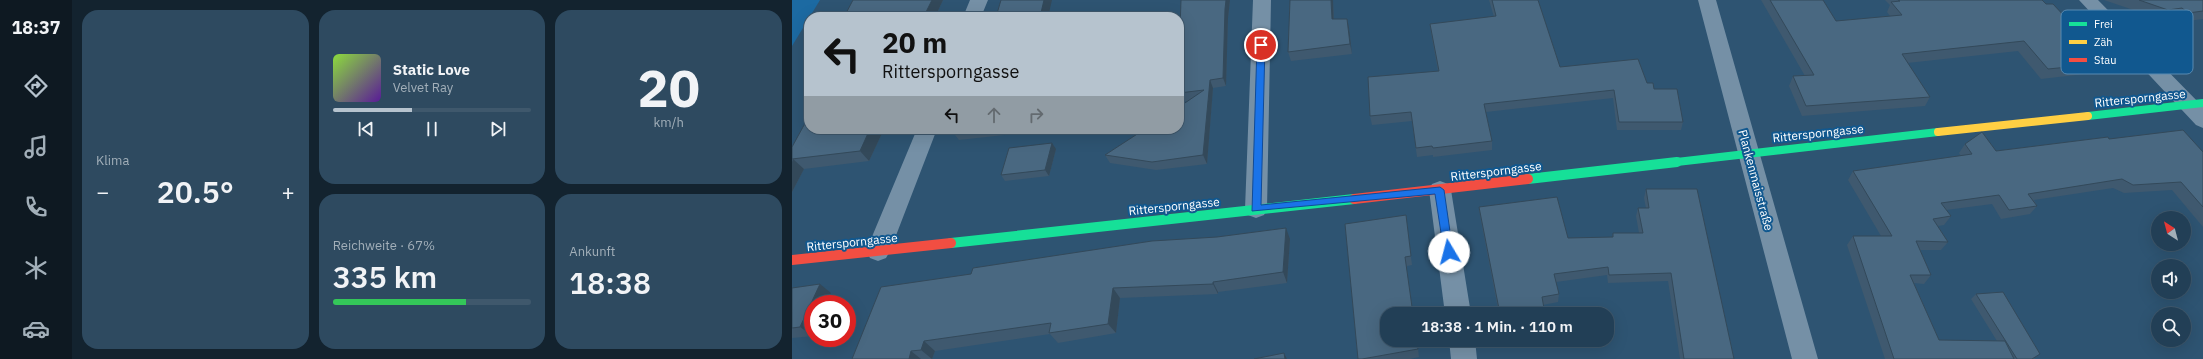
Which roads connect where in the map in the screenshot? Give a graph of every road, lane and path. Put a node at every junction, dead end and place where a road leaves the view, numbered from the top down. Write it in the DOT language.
graph roads {
  1 [pos="979,0"];
  2 [pos="1262,0"];
  3 [pos="1707,0"];
  4 [pos="2088,0"];
  5 [pos="2098,10"];
  6 [pos="974,12"];
  7 [pos="2165,74"];
  8 [pos="2196,104"];
  9 [pos="2203,120"];
  10 [pos="925,134"];
  11 [pos="1748,153"];
  12 [pos="1440,190"];
  13 [pos="1256,209"];
  14 [pos="878,251"];
  15 [pos="792,260"];
  16 [pos="1457,307"];
  17 [pos="1463,347"];
  18 [pos="1464,359"];
  19 [pos="1805,359"];
  1 -- 6 [label="street"];
  2 -- 13 [label="street"];
  3 -- 11 [label="street, Plankenmaisstraße"];
  4 -- 5 [label="street"];
  7 -- 8 [label="street"];
  8 -- 9 [label="street"];
  8 -- 11 [label="street, Rittersporngasse"];
  10 -- 14 [label="street"];
  11 -- 12 [label="street, Rittersporngasse"];
  11 -- 19 [label="street, Plankenmaisstraße"];
  12 -- 13 [label="street, Rittersporngasse"];
  12 -- 16 [label="street"];
  13 -- 14 [label="street, Rittersporngasse"];
  14 -- 15 [label="street, Rittersporngasse"];
  17 -- 18 [label="street"];
}
